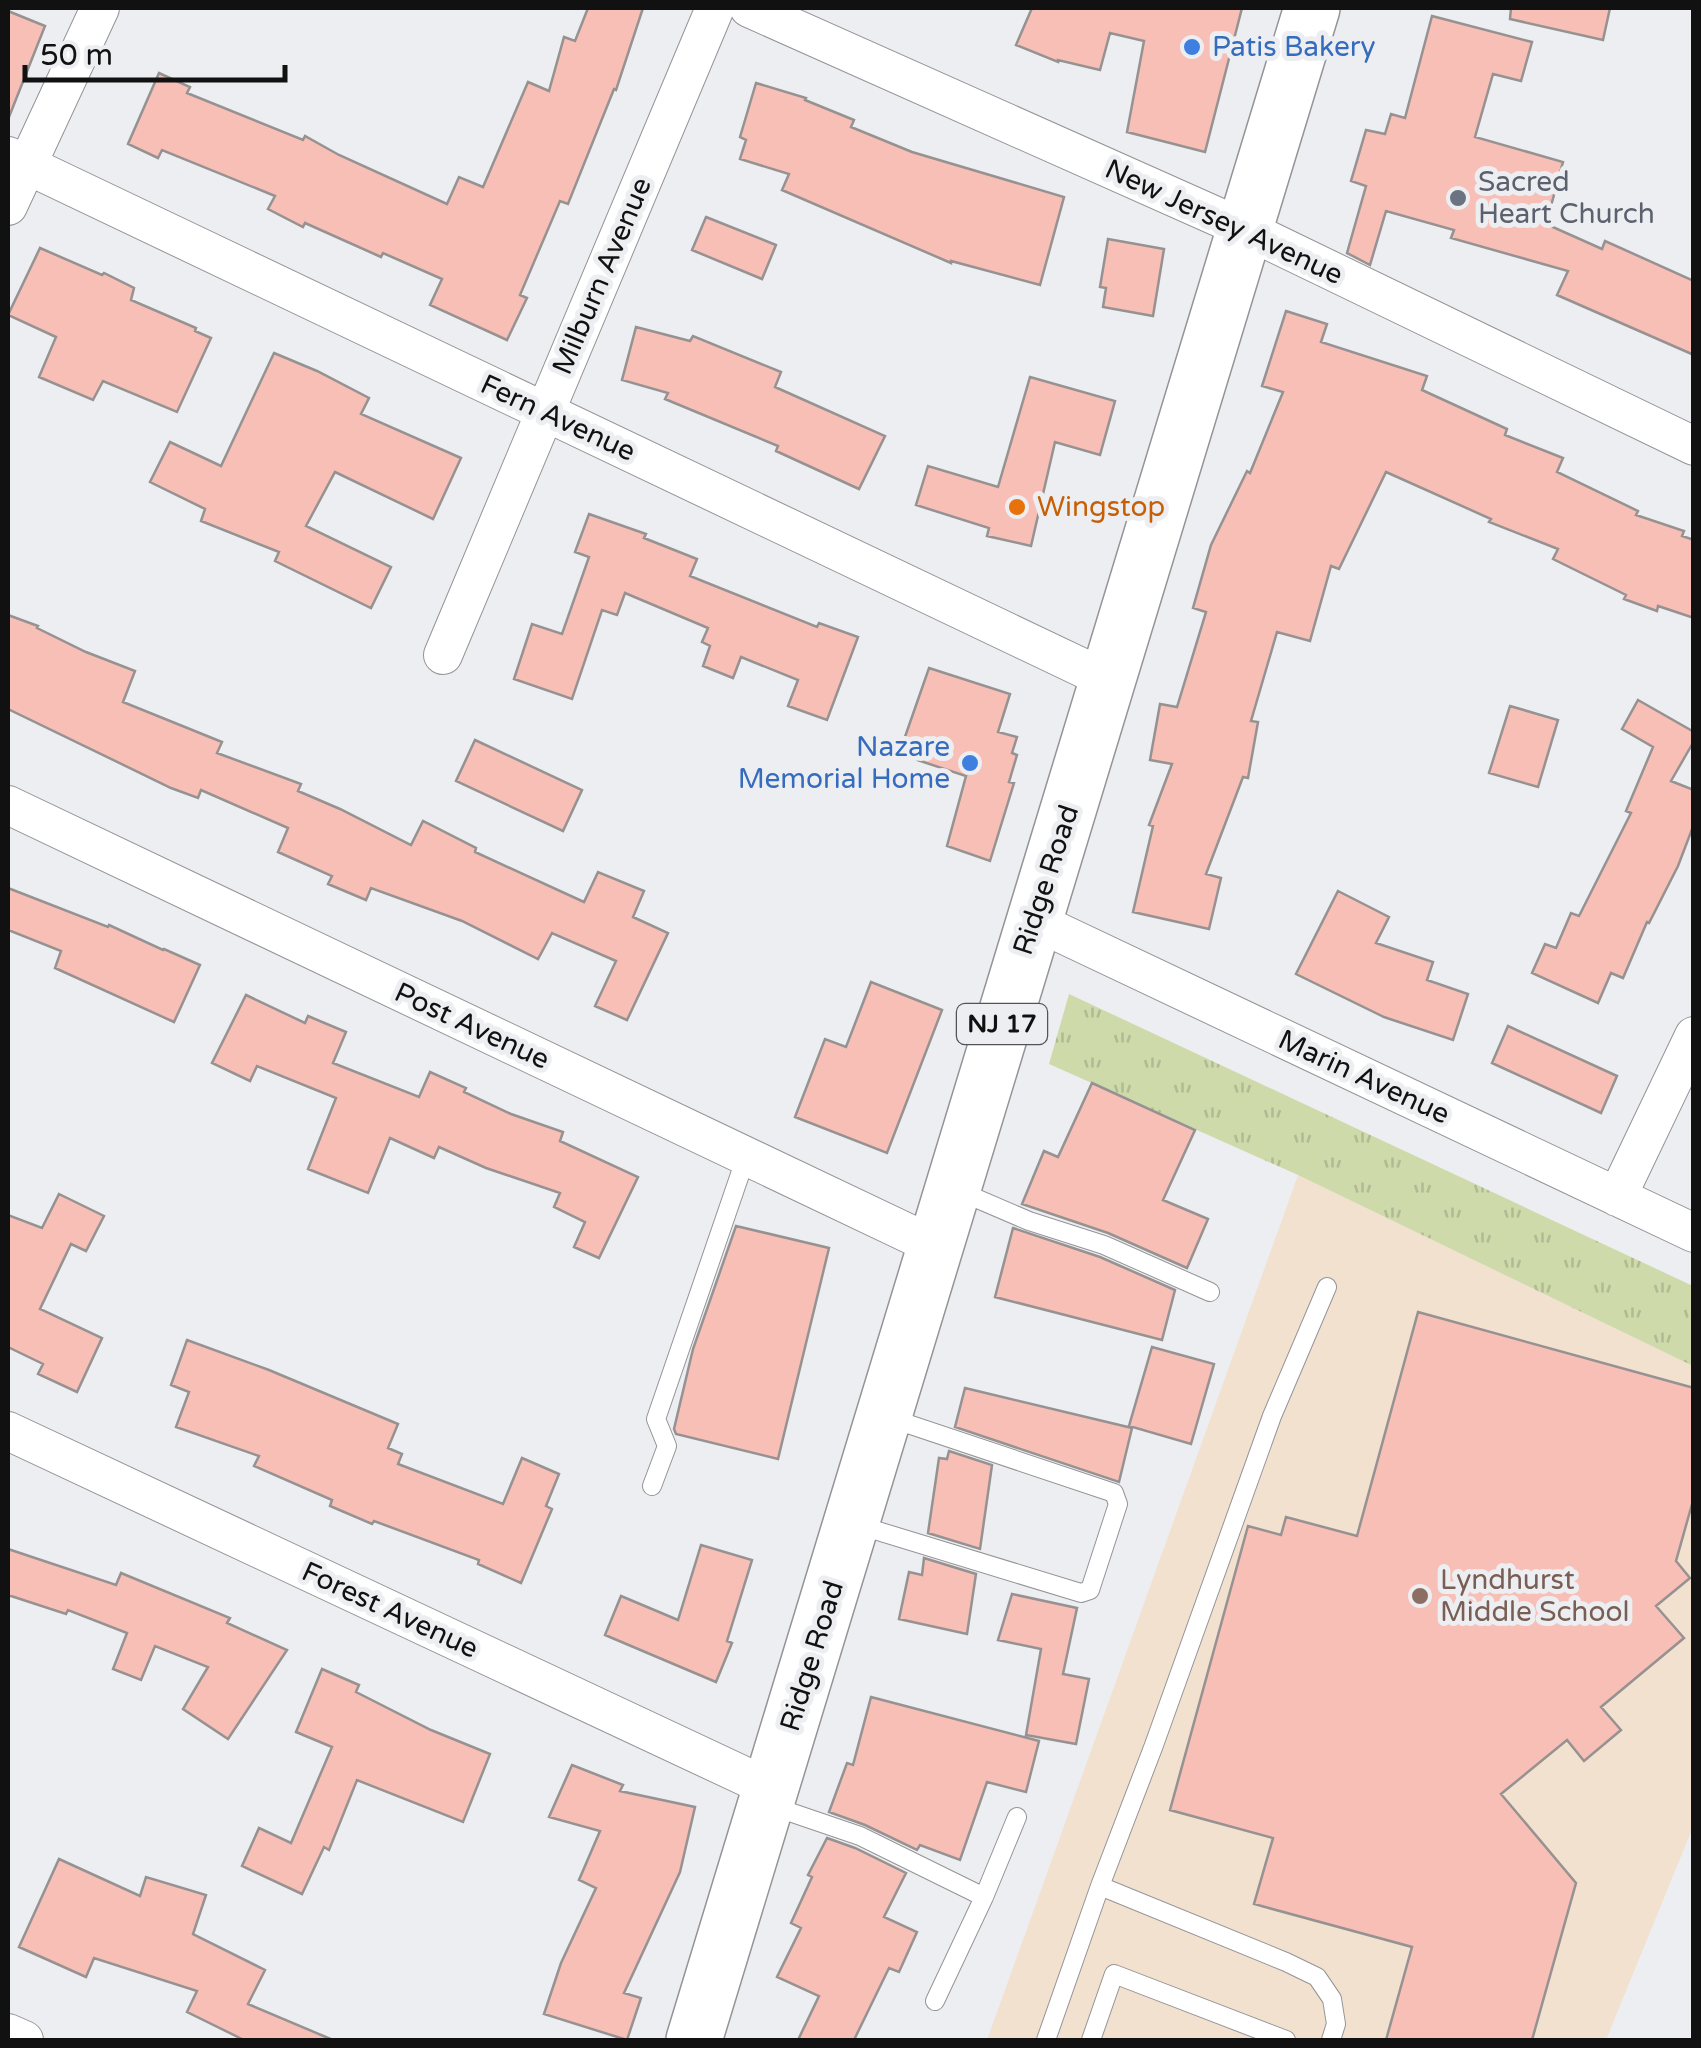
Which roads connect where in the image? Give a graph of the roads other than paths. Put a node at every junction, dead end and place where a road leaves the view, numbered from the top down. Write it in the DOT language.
graph roads {
  1 [pos="100,8"];
  2 [pos="715,8"];
  3 [pos="749,8"];
  4 [pos="1312,8"];
  5 [pos="17,160"];
  6 [pos="8,206"];
  7 [pos="1245,228"];
  8 [pos="545,412"];
  9 [pos="1694,446"];
  10 [pos="443,654"];
  11 [pos="1108,680"];
  12 [pos="8,805"];
  13 [pos="1035,921"];
  14 [pos="1694,1036"];
  15 [pos="746,1156"];
  16 [pos="954,1189"];
  17 [pos="1618,1197"];
  18 [pos="1694,1232"];
  19 [pos="937,1247"];
  20 [pos="1328,1287"];
  21 [pos="1210,1292"];
  22 [pos="885,1417"];
  23 [pos="8,1431"];
  24 [pos="652,1486"];
  25 [pos="852,1523"];
  26 [pos="770,1797"];
  27 [pos="1018,1817"];
  28 [pos="1100,1886"];
  29 [pos="984,1897"];
  30 [pos="935,2001"];
  31 [pos="8,2033"];
  32 [pos="24,2040"];
  33 [pos="694,2040"];
  34 [pos="1046,2040"];
  35 [pos="1092,2040"];
  36 [pos="1285,2040"];
  37 [pos="1331,2040"];
  1 -- 5 [label="street"];
  2 -- 8 [label="street, Milburn Avenue"];
  3 -- 7 [label="street, New Jersey Avenue"];
  4 -- 7 [label="main road, Ridge Road / NJ 17"];
  5 -- 6 [label="street"];
  5 -- 8 [label="street, Fern Avenue"];
  7 -- 9 [label="street, New Jersey Avenue"];
  7 -- 11 [label="main road, Ridge Road / NJ 17"];
  8 -- 10 [label="street, Milburn Avenue"];
  8 -- 11 [label="street, Fern Avenue"];
  11 -- 13 [label="main road, Ridge Road / NJ 17"];
  12 -- 15 [label="street, Post Avenue"];
  13 -- 16 [label="main road, Ridge Road / NJ 17"];
  13 -- 17 [label="street, Marin Avenue"];
  14 -- 17 [label="street"];
  15 -- 19 [label="street, Post Avenue"];
  15 -- 24 [label="lane"];
  16 -- 19 [label="main road, Ridge Road / NJ 17"];
  16 -- 21 [label="lane"];
  17 -- 18 [label="street, Marin Avenue"];
  19 -- 22 [label="main road, Ridge Road / NJ 17"];
  20 -- 28 [label="lane"];
  22 -- 25 [label="main road, Ridge Road / NJ 17"];
  22 -- 25 [label="lane"];
  23 -- 26 [label="street, Forest Avenue"];
  25 -- 26 [label="main road, Ridge Road / NJ 17"];
  26 -- 29 [label="lane"];
  26 -- 33 [label="main road, Ridge Road / NJ 17"];
  27 -- 29 [label="lane"];
  28 -- 34 [label="lane"];
  28 -- 37 [label="lane"];
  29 -- 30 [label="lane"];
  31 -- 32 [label="street"];
  35 -- 36 [label="lane"];
}
